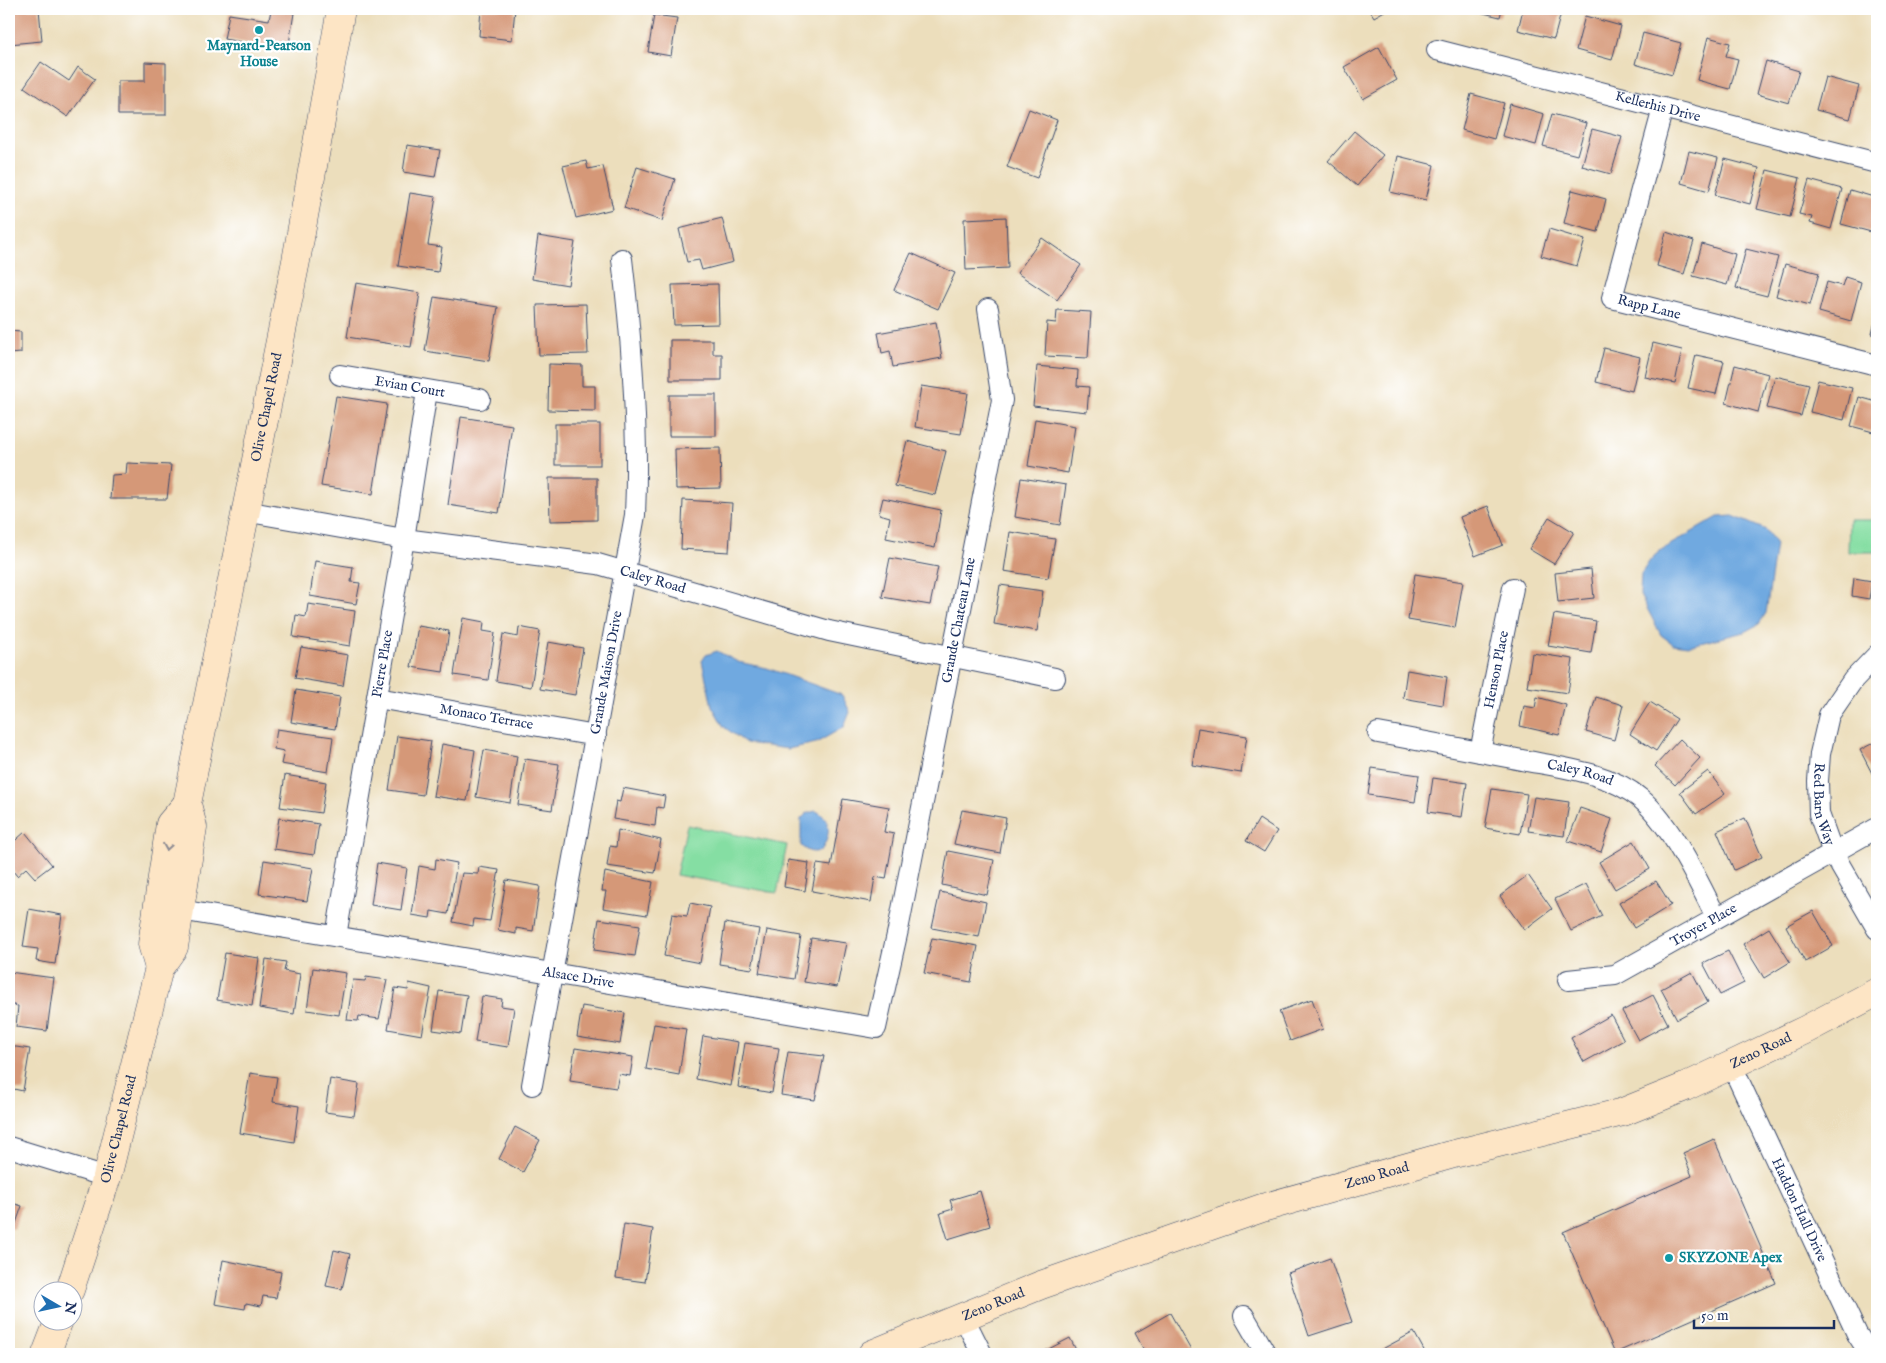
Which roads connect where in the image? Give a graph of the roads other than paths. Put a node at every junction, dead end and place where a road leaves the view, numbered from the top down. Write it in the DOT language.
graph roads {
  1 [pos="340,9"];
  2 [pos="1437,50"];
  3 [pos="1663,108"];
  4 [pos="1877,164"];
  5 [pos="622,259"];
  6 [pos="988,309"];
  7 [pos="1877,365"];
  8 [pos="340,375"];
  9 [pos="427,391"];
  10 [pos="480,399"];
  11 [pos="244,511"];
  12 [pos="404,540"];
  13 [pos="627,572"];
  14 [pos="1513,588"];
  15 [pos="1877,655"];
  16 [pos="952,657"];
  17 [pos="1055,678"];
  18 [pos="378,698"];
  19 [pos="1378,733"];
  20 [pos="596,736"];
  21 [pos="1480,752"];
  22 [pos="187,804"];
  23 [pos="1877,828"];
  24 [pos="1833,853"];
  25 [pos="180,910"];
  26 [pos="1716,917"];
  27 [pos="1877,928"];
  28 [pos="898,930"];
  29 [pos="336,936"];
  30 [pos="159,968"];
  31 [pos="552,974"];
  32 [pos="1568,980"];
  33 [pos="1877,992"];
  34 [pos="1731,1064"];
  35 [pos="532,1085"];
  36 [pos="9,1147"];
  37 [pos="107,1177"];
  38 [pos="73,1280"];
  39 [pos="963,1316"];
  40 [pos="1244,1316"];
  41 [pos="55,1330"];
  42 [pos="46,1354"];
  43 [pos="872,1354"];
  44 [pos="982,1354"];
  45 [pos="1266,1354"];
  46 [pos="1870,1354"];
  1 -- 11 [label="main road, Olive Chapel Road"];
  2 -- 3 [label="street, Kellerhis Drive"];
  3 -- 4 [label="street, Kellerhis Drive"];
  3 -- 7 [label="street, Rapp Lane"];
  5 -- 13 [label="street, Grande Maison Drive"];
  6 -- 16 [label="street, Grande Chateau Lane"];
  8 -- 9 [label="street, Evian Court"];
  9 -- 10 [label="street, Evian Court"];
  9 -- 12 [label="street, Pierre Place"];
  11 -- 12 [label="street, Caley Road"];
  11 -- 22 [label="main road, Olive Chapel Road"];
  12 -- 13 [label="street, Caley Road"];
  12 -- 18 [label="street, Pierre Place"];
  13 -- 16 [label="street, Caley Road"];
  13 -- 20 [label="street, Grande Maison Drive"];
  14 -- 21 [label="street, Henson Place"];
  15 -- 24 [label="street, Red Barn Way"];
  16 -- 17 [label="street, Caley Road"];
  16 -- 28 [label="street, Grande Chateau Lane"];
  18 -- 20 [label="street, Monaco Terrace"];
  18 -- 29 [label="street, Pierre Place"];
  19 -- 21 [label="street, Caley Road"];
  20 -- 31 [label="street, Grande Maison Drive"];
  21 -- 26 [label="street, Caley Road"];
  22 -- 25 [label="main road, Olive Chapel Road"];
  22 -- 30 [label="main road, Olive Chapel Road, one-way"];
  23 -- 24 [label="street, Troyer Place"];
  24 -- 26 [label="street, Troyer Place"];
  24 -- 27 [label="street, Red Barn Way"];
  25 -- 29 [label="street, Alsace Drive"];
  25 -- 30 [label="main road, Olive Chapel Road"];
  26 -- 32 [label="street, Troyer Place"];
  28 -- 31 [label="street, Alsace Drive"];
  29 -- 31 [label="street, Alsace Drive"];
  30 -- 37 [label="main road, Olive Chapel Road"];
  31 -- 35 [label="street, Grande Maison Drive"];
  33 -- 34 [label="main road, Zeno Road"];
  34 -- 39 [label="main road, Zeno Road"];
  34 -- 46 [label="street, Haddon Hall Drive"];
  36 -- 37 [label="street"];
  37 -- 38 [label="main road, Olive Chapel Road"];
  39 -- 43 [label="main road, Zeno Road"];
  39 -- 44 [label="street"];
  40 -- 45 [label="street"];
  41 -- 42 [label="main road"];
}
